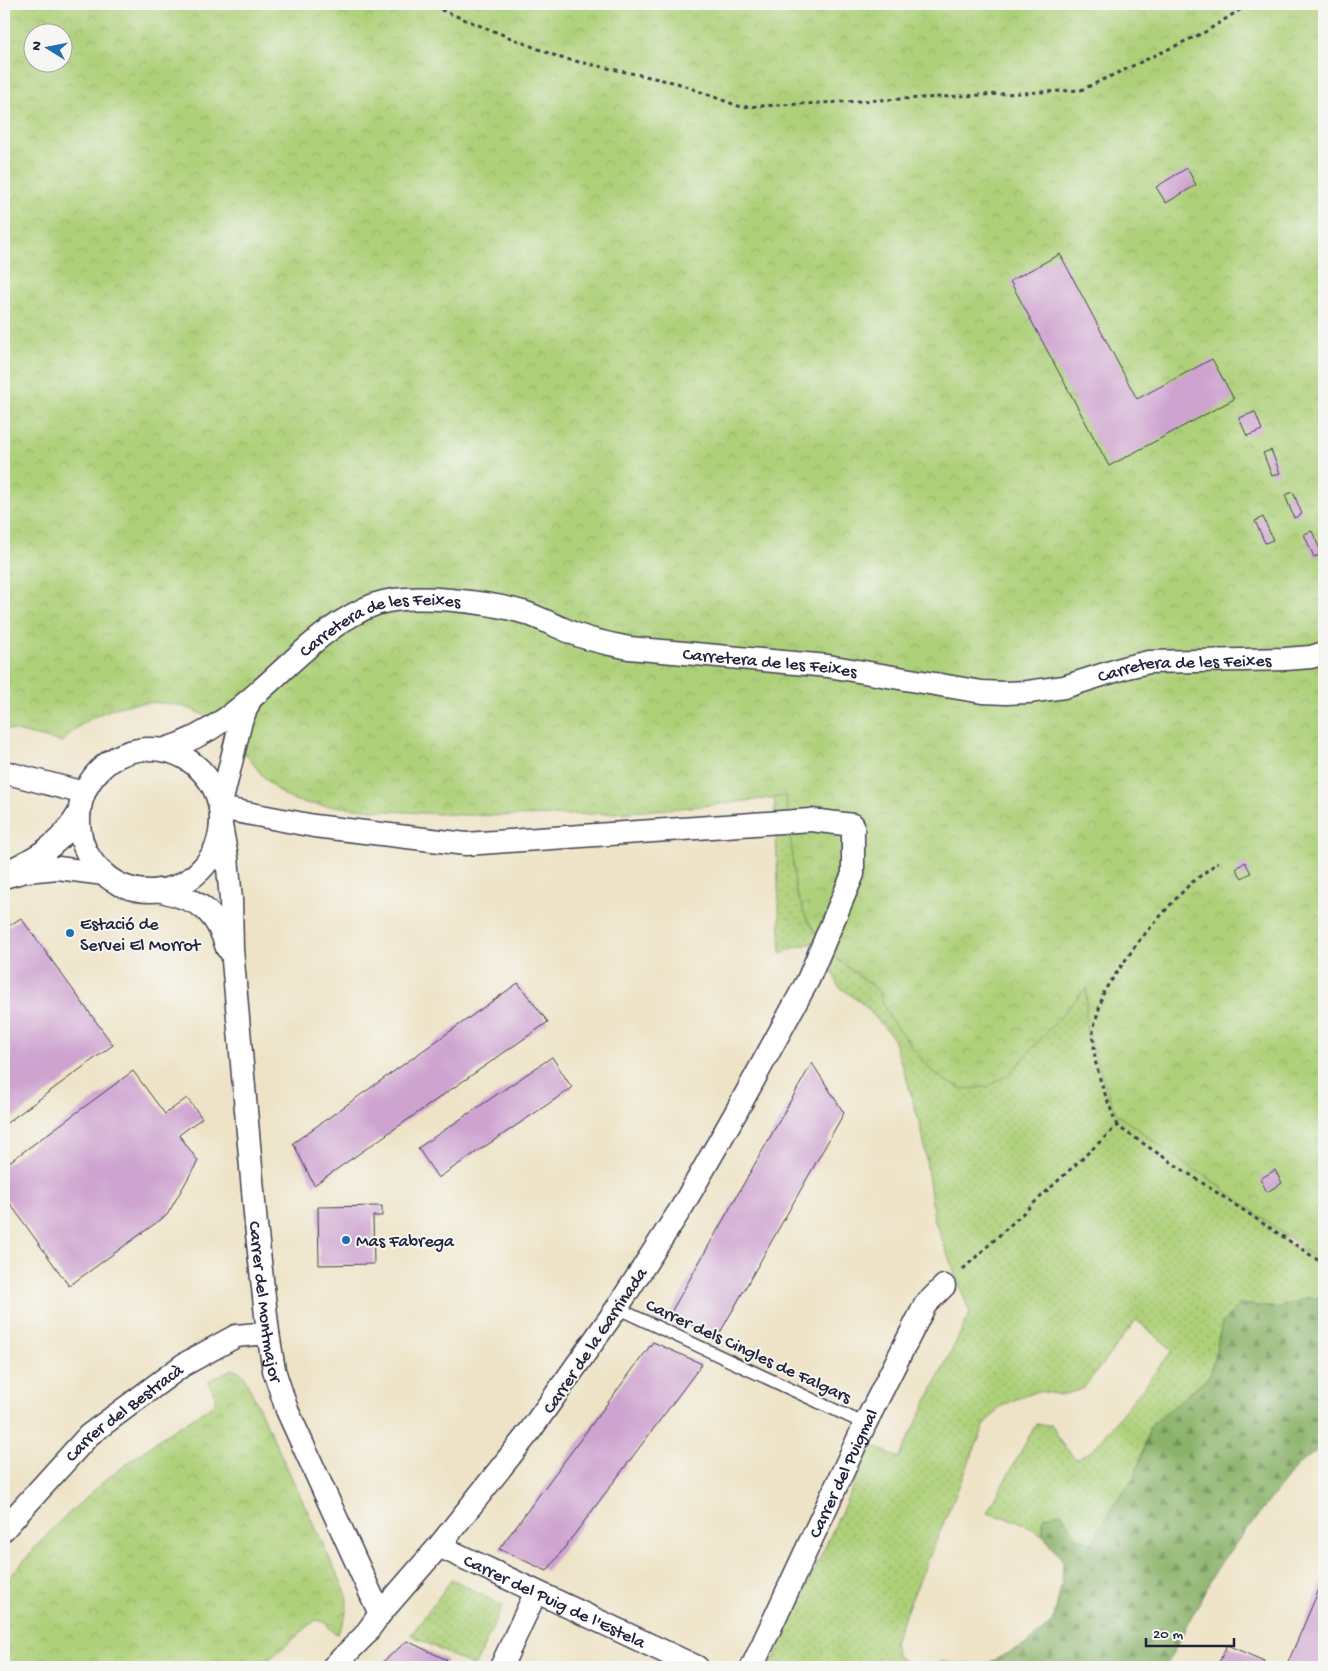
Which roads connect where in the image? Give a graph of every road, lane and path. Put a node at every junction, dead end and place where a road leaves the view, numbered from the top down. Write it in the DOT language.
graph roads {
  1 [pos="426,4"];
  2 [pos="1249,4"];
  3 [pos="1324,654"];
  4 [pos="250,700"];
  5 [pos="162,750"];
  6 [pos="4,772"];
  7 [pos="82,803"];
  8 [pos="220,817"];
  9 [pos="1218,862"];
  10 [pos="104,874"];
  11 [pos="4,876"];
  12 [pos="158,890"];
  13 [pos="234,968"];
  14 [pos="1117,1126"];
  15 [pos="1324,1264"];
  16 [pos="944,1286"];
  17 [pos="617,1308"];
  18 [pos="268,1333"];
  19 [pos="865,1424"];
  20 [pos="4,1529"];
  21 [pos="439,1546"];
  22 [pos="536,1592"];
  23 [pos="380,1614"];
  24 [pos="333,1667"];
  25 [pos="501,1667"];
  26 [pos="697,1667"];
  27 [pos="752,1667"];
  1 -- 2 [label="path"];
  3 -- 4 [label="street, Carretera de les Feixes"];
  4 -- 5 [label="street, Carretera de les Feixes"];
  4 -- 8 [label="street, Carretera de les Feixes"];
  5 -- 7 [label="street"];
  5 -- 8 [label="street"];
  6 -- 7 [label="street"];
  7 -- 10 [label="street"];
  7 -- 11 [label="street"];
  8 -- 12 [label="street"];
  8 -- 13 [label="street, Carrer del Montmajor"];
  8 -- 17 [label="street, Carrer de la Garrinada"];
  9 -- 14 [label="path"];
  10 -- 11 [label="street"];
  10 -- 12 [label="street"];
  12 -- 13 [label="street, Carrer del Montmajor"];
  13 -- 18 [label="street, Carrer del Montmajor"];
  14 -- 15 [label="path"];
  14 -- 16 [label="path"];
  16 -- 19 [label="street, Carrer del Puigmal"];
  17 -- 19 [label="lane, Carrer dels Cingles de Falgars"];
  17 -- 21 [label="street, Carrer de la Garrinada"];
  18 -- 20 [label="street, Carrer del Bestracà"];
  18 -- 23 [label="street, Carrer del Montmajor"];
  19 -- 27 [label="street, Carrer del Puigmal"];
  21 -- 22 [label="street, Carrer del Puig de l'Estela"];
  21 -- 23 [label="street, Carrer de la Garrinada"];
  22 -- 25 [label="street"];
  22 -- 26 [label="street, Carrer del Puig de l'Estela"];
  23 -- 24 [label="street, Carrer de la Garrinada"];
}
